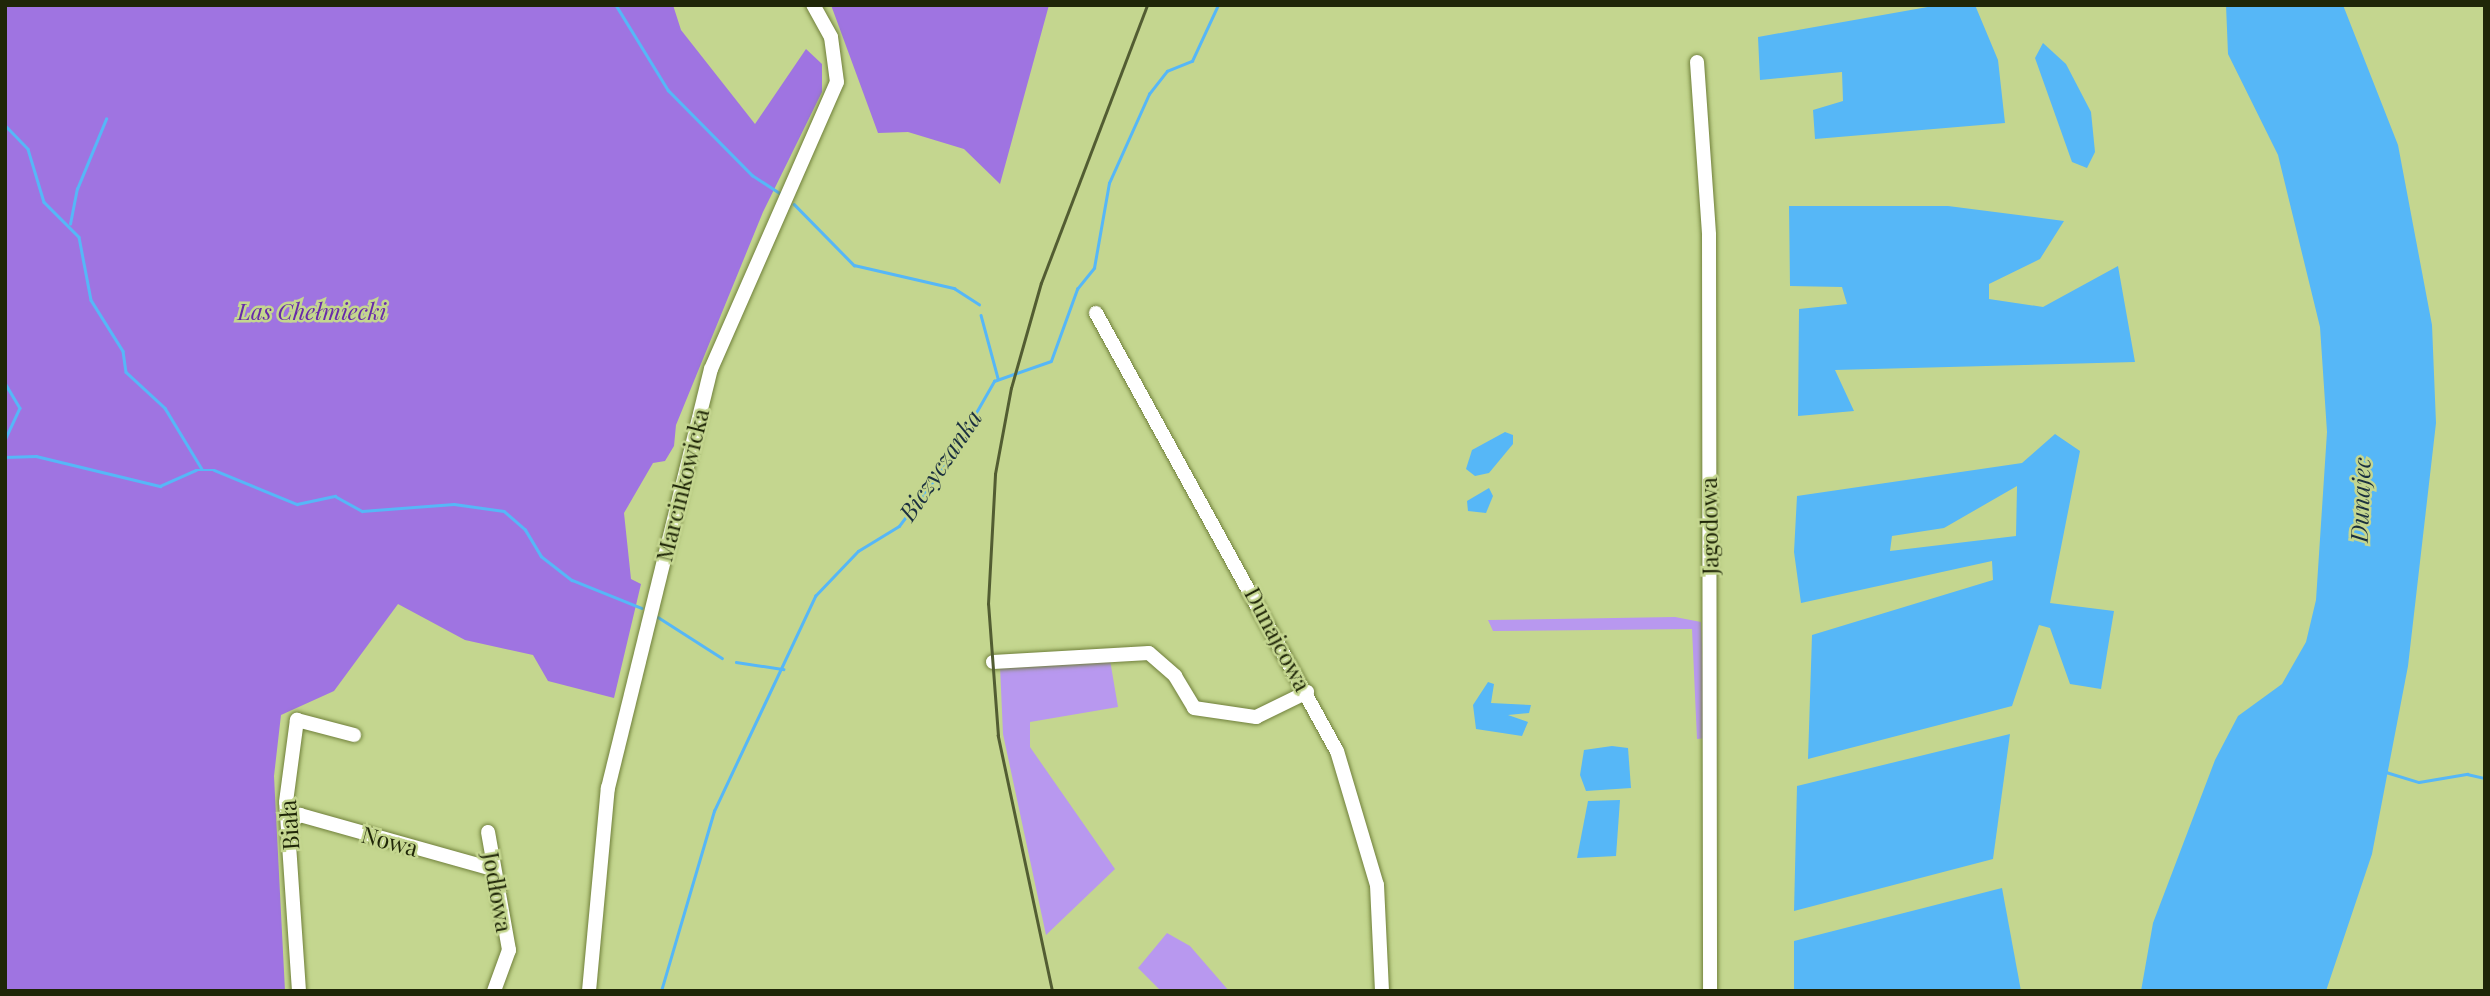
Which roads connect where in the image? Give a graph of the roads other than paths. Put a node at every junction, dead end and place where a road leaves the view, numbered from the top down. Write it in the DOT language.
graph roads {
  1 [pos="813,5"];
  2 [pos="1697,62"];
  3 [pos="1096,313"];
  4 [pos="993,662"];
  5 [pos="1307,692"];
  6 [pos="354,735"];
  7 [pos="290,823"];
  8 [pos="488,832"];
  9 [pos="492,869"];
  10 [pos="299,991"];
  11 [pos="494,991"];
  12 [pos="589,991"];
  13 [pos="1382,991"];
  14 [pos="1710,991"];
  1 -- 12 [label="street, Marcinkowicka"];
  2 -- 14 [label="street, Jagodowa"];
  3 -- 5 [label="street, Dunajcowa"];
  4 -- 5 [label="street"];
  5 -- 13 [label="street, Dunajcowa"];
  6 -- 7 [label="street, Biała"];
  7 -- 9 [label="street, Nowa"];
  7 -- 10 [label="street, Biała"];
  8 -- 9 [label="street, Jodłowa"];
  9 -- 11 [label="street, Jodłowa"];
}
